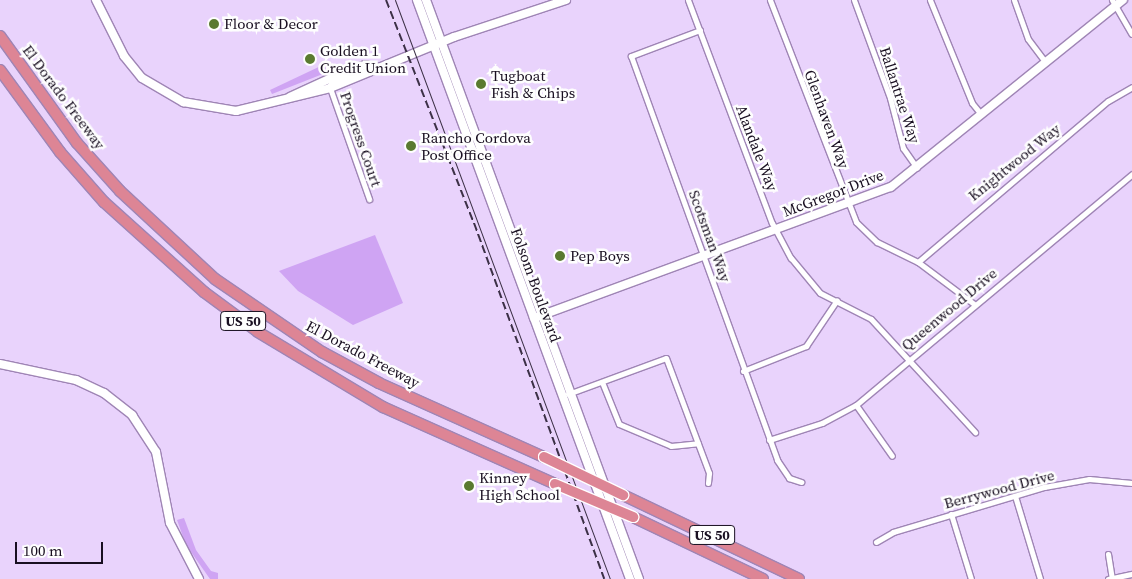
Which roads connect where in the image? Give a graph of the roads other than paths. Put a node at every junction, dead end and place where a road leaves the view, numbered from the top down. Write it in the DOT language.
graph roads {
  1 [pos="96,0"];
  2 [pos="417,0"];
  3 [pos="426,0"];
  4 [pos="566,0"];
  5 [pos="688,0"];
  6 [pos="770,0"];
  7 [pos="854,0"];
  8 [pos="930,0"];
  9 [pos="1014,0"];
  10 [pos="1123,0"];
  11 [pos="1113,2"];
  12 [pos="700,30"];
  13 [pos="1132,34"];
  14 [pos="0,36"];
  15 [pos="442,42"];
  16 [pos="433,45"];
  17 [pos="1044,60"];
  18 [pos="365,65"];
  19 [pos="373,68"];
  20 [pos="0,70"];
  21 [pos="1132,87"];
  22 [pos="330,88"];
  23 [pos="300,90"];
  24 [pos="290,97"];
  25 [pos="981,114"];
  26 [pos="470,144"];
  27 [pos="917,168"];
  28 [pos="490,171"];
  29 [pos="1130,175"];
  30 [pos="1132,182"];
  31 [pos="369,199"];
  32 [pos="846,204"];
  33 [pos="775,230"];
  34 [pos="705,255"];
  35 [pos="918,262"];
  36 [pos="837,300"];
  37 [pos="974,304"];
  38 [pos="543,315"];
  39 [pos="534,318"];
  40 [pos="909,359"];
  41 [pos="0,364"];
  42 [pos="743,372"];
  43 [pos="602,382"];
  44 [pos="567,394"];
  45 [pos="856,405"];
  46 [pos="975,432"];
  47 [pos="769,440"];
  48 [pos="698,443"];
  49 [pos="892,456"];
  50 [pos="801,482"];
  51 [pos="708,483"];
  52 [pos="1132,483"];
  53 [pos="1015,496"];
  54 [pos="951,514"];
  55 [pos="876,542"];
  56 [pos="1108,554"];
  57 [pos="1132,574"];
  58 [pos="1110,578"];
  59 [pos="199,579"];
  60 [pos="630,579"];
  61 [pos="639,579"];
  62 [pos="763,579"];
  63 [pos="799,579"];
  64 [pos="972,579"];
  65 [pos="1040,579"];
  1 -- 24 [label="street"];
  2 -- 16 [label="street, Folsom Boulevard"];
  3 -- 15 [label="street, Folsom Boulevard"];
  4 -- 15 [label="street"];
  5 -- 12 [label="street, Alandale Way"];
  6 -- 32 [label="street, Glenhaven Way"];
  7 -- 27 [label="street, Ballantrae Way"];
  8 -- 25 [label="street"];
  9 -- 17 [label="street"];
  10 -- 11 [label="street, McGregor Drive"];
  11 -- 13 [label="street"];
  11 -- 17 [label="street, McGregor Drive"];
  12 -- 33 [label="street, Alandale Way"];
  12 -- 34 [label="street, Scotsman Way"];
  14 -- 63 [label="highway, El Dorado Freeway / US 50, bridge"];
  15 -- 16 [label="street"];
  15 -- 28 [label="street, Folsom Boulevard"];
  16 -- 19 [label="street"];
  16 -- 26 [label="street, Folsom Boulevard"];
  17 -- 25 [label="street, McGregor Drive"];
  18 -- 19 [label="street"];
  18 -- 22 [label="street"];
  18 -- 23 [label="street"];
  19 -- 22 [label="street"];
  20 -- 62 [label="highway, US 50, bridge"];
  21 -- 35 [label="street, Knightwood Way"];
  22 -- 23 [label="street"];
  22 -- 24 [label="street"];
  22 -- 31 [label="street, Progress Court"];
  23 -- 24 [label="street"];
  25 -- 27 [label="street, McGregor Drive"];
  26 -- 28 [label="street"];
  26 -- 39 [label="street, Folsom Boulevard"];
  27 -- 32 [label="street, McGregor Drive"];
  28 -- 38 [label="street, Folsom Boulevard"];
  29 -- 30 [label="street"];
  29 -- 37 [label="street, Queenwood Drive"];
  32 -- 33 [label="street, McGregor Drive"];
  32 -- 35 [label="street, Glenhaven Way"];
  33 -- 34 [label="street, McGregor Drive"];
  33 -- 36 [label="street, Alandale Way"];
  34 -- 38 [label="street, McGregor Drive"];
  34 -- 42 [label="street, Scotsman Way"];
  35 -- 37 [label="street, Glenhaven Way"];
  36 -- 40 [label="street, Alandale Way"];
  36 -- 42 [label="street"];
  37 -- 40 [label="street, Queenwood Drive"];
  38 -- 39 [label="street, McGregor Drive"];
  38 -- 44 [label="street, Folsom Boulevard"];
  39 -- 44 [label="street, Folsom Boulevard"];
  40 -- 45 [label="street, Queenwood Drive"];
  40 -- 46 [label="street, Alandale Way"];
  41 -- 59 [label="street"];
  42 -- 47 [label="street, Scotsman Way"];
  43 -- 44 [label="street"];
  43 -- 48 [label="street"];
  43 -- 48 [label="street"];
  44 -- 60 [label="street, Folsom Boulevard"];
  44 -- 61 [label="street, Folsom Boulevard"];
  45 -- 47 [label="street, Queenwood Drive"];
  45 -- 49 [label="street"];
  47 -- 50 [label="street, Scotsman Way"];
  48 -- 51 [label="street"];
  52 -- 53 [label="street, Berrywood Drive"];
  53 -- 54 [label="street, Berrywood Drive"];
  53 -- 65 [label="street"];
  54 -- 55 [label="street, Berrywood Drive"];
  54 -- 64 [label="street"];
  56 -- 58 [label="street"];
  57 -- 58 [label="street"];
}
